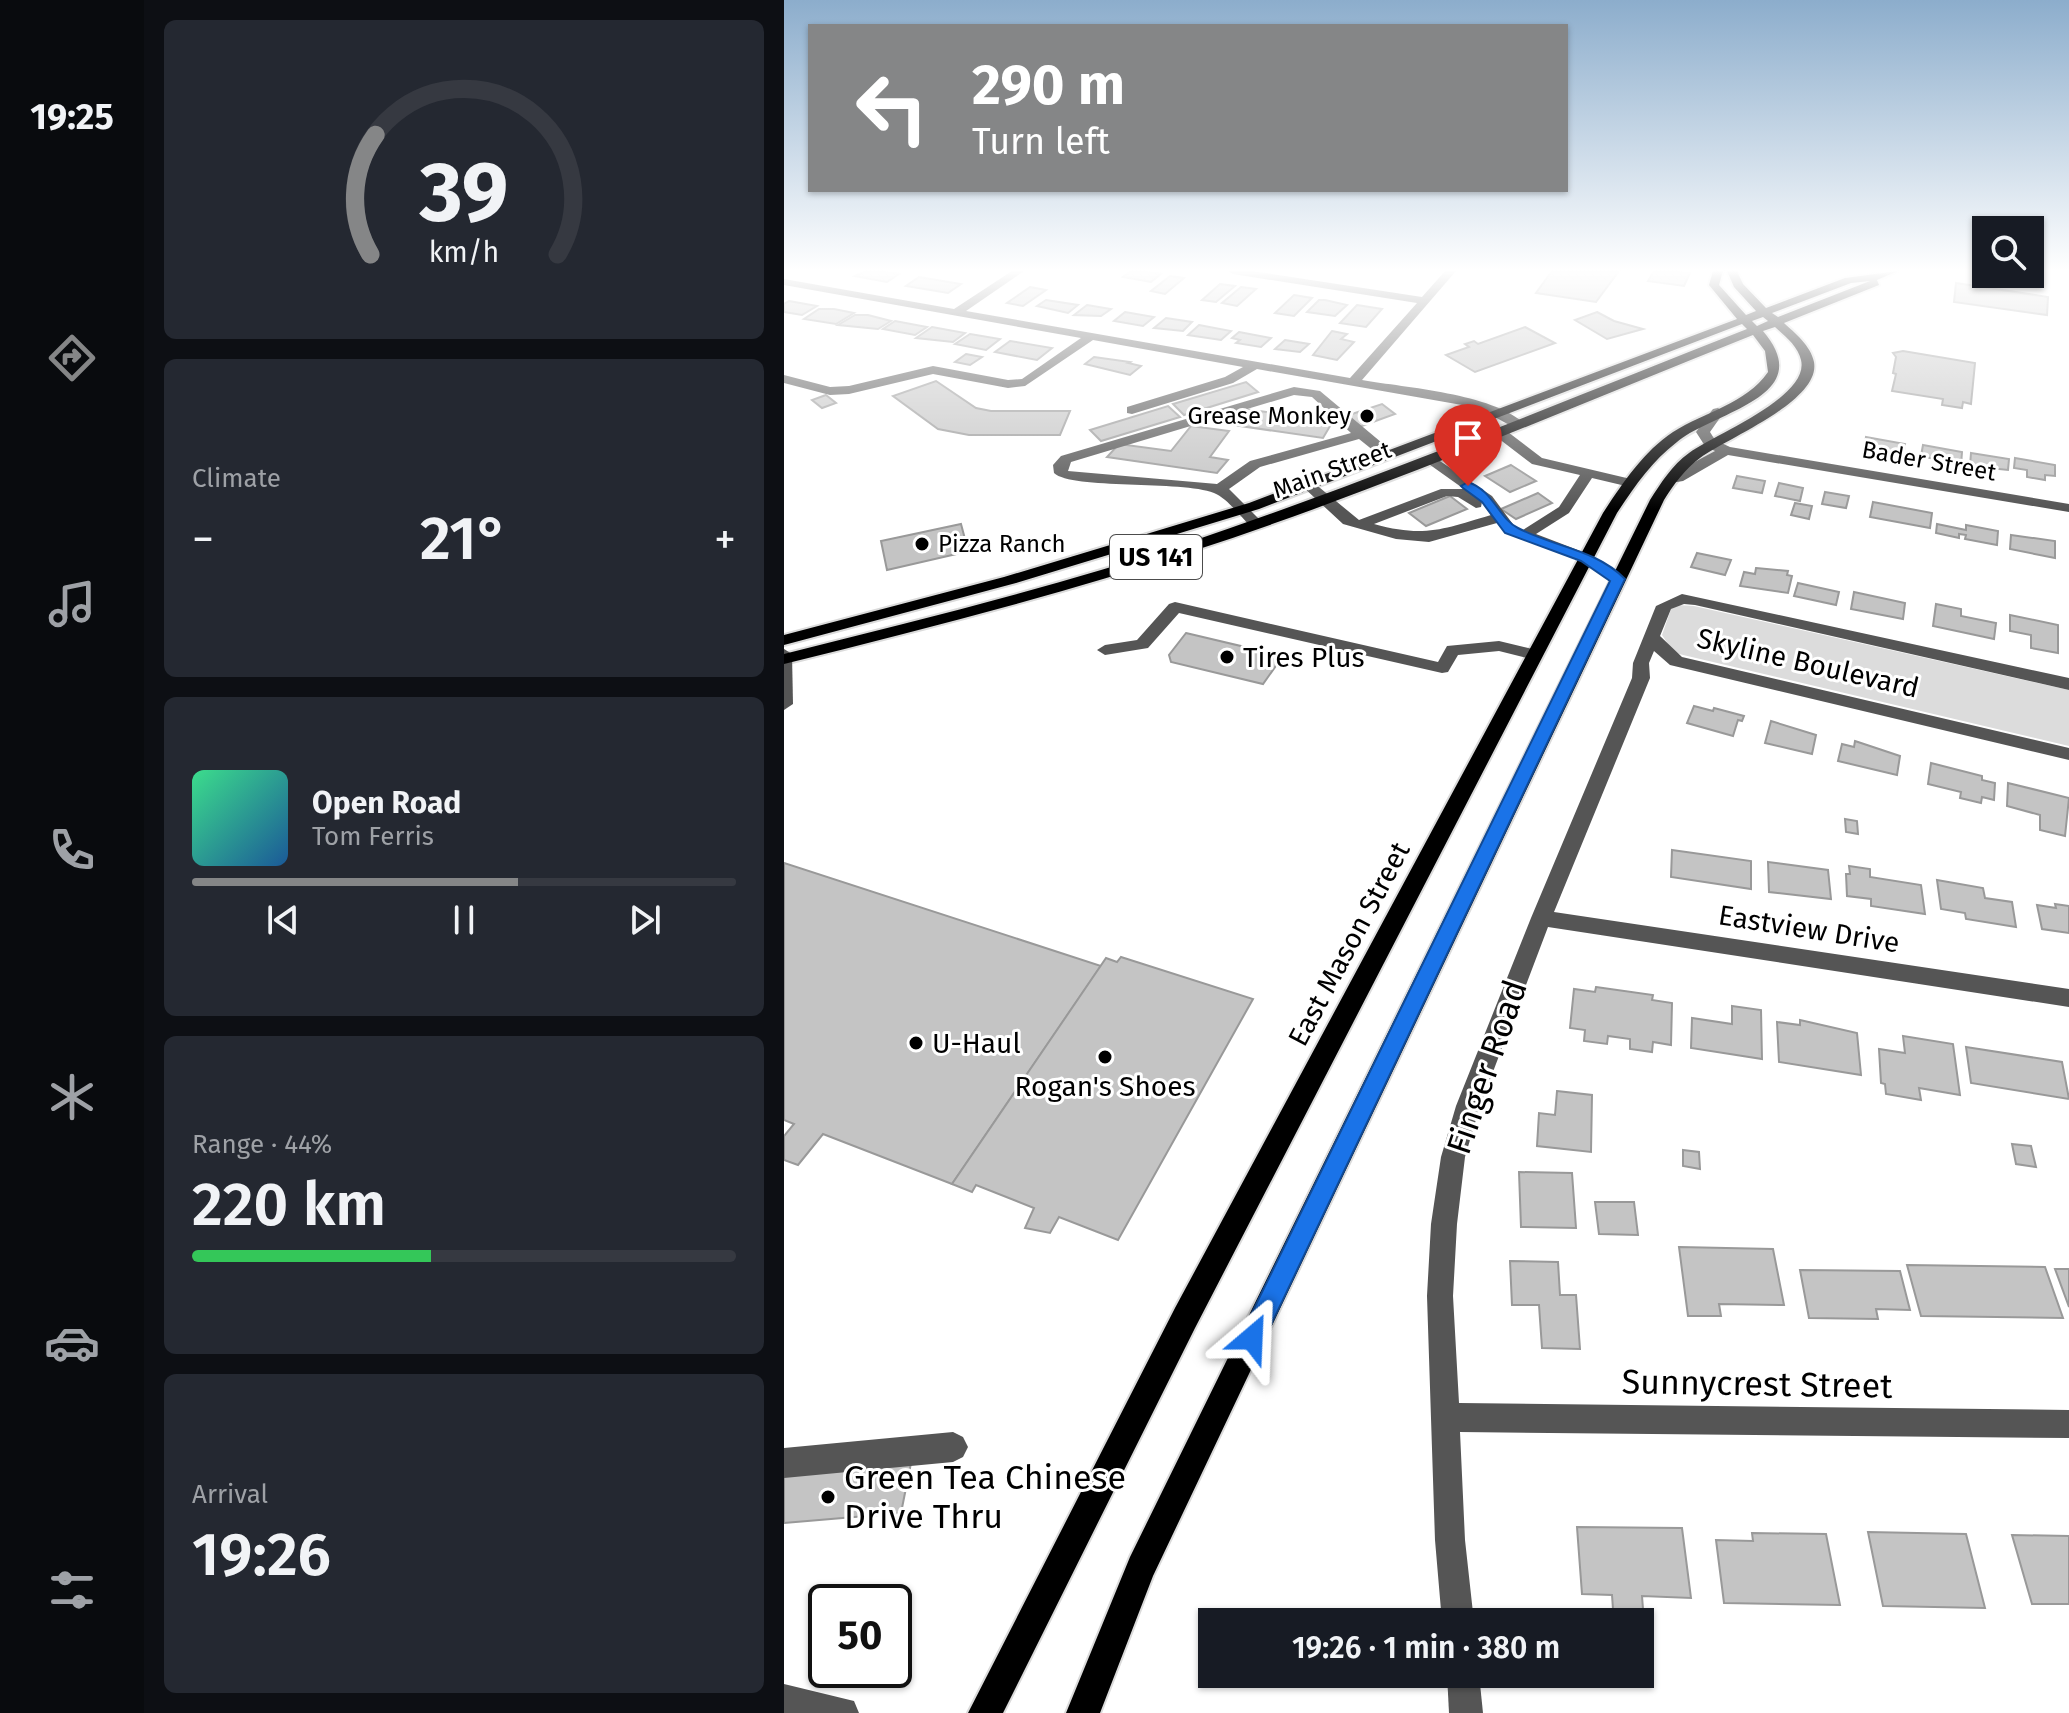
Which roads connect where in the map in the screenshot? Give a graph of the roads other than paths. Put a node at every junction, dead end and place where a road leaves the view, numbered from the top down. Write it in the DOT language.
graph roads {
  1 [pos="1070,351"];
  2 [pos="1168,351"];
  3 [pos="1376,351"];
  4 [pos="1670,351"];
  5 [pos="1685,351"];
  6 [pos="1770,351"];
  7 [pos="1803,351"];
  8 [pos="1253,366"];
  9 [pos="1317,377"];
  10 [pos="790,381"];
  11 [pos="1346,382"];
  12 [pos="1316,394"];
  13 [pos="1132,410"];
  14 [pos="1718,412"];
  15 [pos="1498,413"];
  16 [pos="1756,417"];
  17 [pos="1518,424"];
  18 [pos="1499,432"];
  19 [pos="1361,434"];
  20 [pos="1710,443"];
  21 [pos="1727,451"];
  22 [pos="1389,456"];
  23 [pos="1780,457"];
  24 [pos="1431,459"];
  25 [pos="1587,475"];
  26 [pos="1670,481"];
  27 [pos="1630,483"];
  28 [pos="1309,486"];
  29 [pos="1220,489"];
  30 [pos="1325,500"];
  31 [pos="2069,508"];
  32 [pos="1242,510"];
  33 [pos="1500,517"];
  34 [pos="1480,523"];
  35 [pos="1256,524"];
  36 [pos="1358,525"];
  37 [pos="1525,535"];
  38 [pos="1586,558"];
  39 [pos="1618,579"];
  40 [pos="1652,636"];
  41 [pos="784,640"];
  42 [pos="1105,650"];
  43 [pos="1535,655"];
  44 [pos="784,657"];
  45 [pos="1676,661"];
  46 [pos="1641,678"];
  47 [pos="2069,684"];
  48 [pos="784,704"];
  49 [pos="2069,754"];
  50 [pos="1541,918"];
  51 [pos="2069,998"];
  52 [pos="1444,1417"];
  53 [pos="2069,1424"];
  54 [pos="953,1447"];
  55 [pos="784,1463"];
  56 [pos="1457,1608"];
  57 [pos="1464,1688"];
  58 [pos="784,1701"];
  59 [pos="842,1713"];
  60 [pos="985,1713"];
  61 [pos="1083,1713"];
  62 [pos="1466,1713"];
  1 -- 10 [label="street"];
  2 -- 8 [label="street"];
  3 -- 11 [label="street"];
  4 -- 15 [label="main road, Main Street / US 141"];
  5 -- 17 [label="main road, Main Street / US 141"];
  6 -- 14 [label="main road, East Mason Street"];
  7 -- 16 [label="main road, East Mason Street"];
  8 -- 9 [label="street"];
  8 -- 13 [label="street"];
  9 -- 11 [label="street"];
  9 -- 12 [label="street"];
  11 -- 12 [label="street"];
  11 -- 15 [label="street"];
  12 -- 19 [label="street"];
  12 -- 29 [label="street"];
  14 -- 20 [label="street"];
  14 -- 27 [label="main road, East Mason Street"];
  15 -- 17 [label="street"];
  15 -- 22 [label="main road, Main Street / US 141"];
  16 -- 20 [label="main road, East Mason Street"];
  16 -- 23 [label="street, Bader Street"];
  17 -- 18 [label="main road, Main Street / US 141"];
  18 -- 24 [label="main road, Main Street / US 141"];
  18 -- 25 [label="street"];
  19 -- 22 [label="street"];
  19 -- 29 [label="street"];
  20 -- 21 [label="street, Bader Street"];
  20 -- 26 [label="main road, East Mason Street"];
  21 -- 23 [label="street, Bader Street"];
  21 -- 26 [label="street"];
  22 -- 28 [label="main road, Main Street / US 141"];
  23 -- 31 [label="street, Bader Street"];
  24 -- 30 [label="main road, Main Street / US 141"];
  24 -- 33 [label="street"];
  25 -- 27 [label="street"];
  25 -- 37 [label="street"];
  26 -- 39 [label="main road, East Mason Street"];
  27 -- 38 [label="main road, East Mason Street"];
  28 -- 30 [label="street"];
  28 -- 32 [label="main road, Main Street / US 141"];
  29 -- 32 [label="street"];
  30 -- 35 [label="main road, Main Street / US 141"];
  30 -- 36 [label="street"];
  32 -- 35 [label="street"];
  32 -- 41 [label="main road, Main Street / US 141"];
  33 -- 34 [label="street"];
  33 -- 37 [label="street"];
  34 -- 36 [label="street"];
  34 -- 36 [label="street"];
  35 -- 44 [label="main road, Main Street / US 141"];
  37 -- 38 [label="street"];
  38 -- 39 [label="street"];
  38 -- 43 [label="main road, East Mason Street"];
  39 -- 61 [label="main road, East Mason Street"];
  40 -- 45 [label="street, Skyline Boulevard"];
  40 -- 46 [label="street, Finger Road"];
  40 -- 47 [label="street, Skyline Boulevard"];
  42 -- 43 [label="street"];
  43 -- 60 [label="main road, East Mason Street"];
  44 -- 48 [label="street"];
  45 -- 46 [label="street"];
  45 -- 49 [label="street, Skyline Boulevard"];
  46 -- 50 [label="street, Finger Road"];
  50 -- 51 [label="street, Eastview Drive"];
  50 -- 52 [label="street, Finger Road"];
  52 -- 53 [label="street, Sunnycrest Street"];
  52 -- 56 [label="street, Finger Road"];
  54 -- 55 [label="street"];
  57 -- 62 [label="street"];
  58 -- 59 [label="street"];
}
